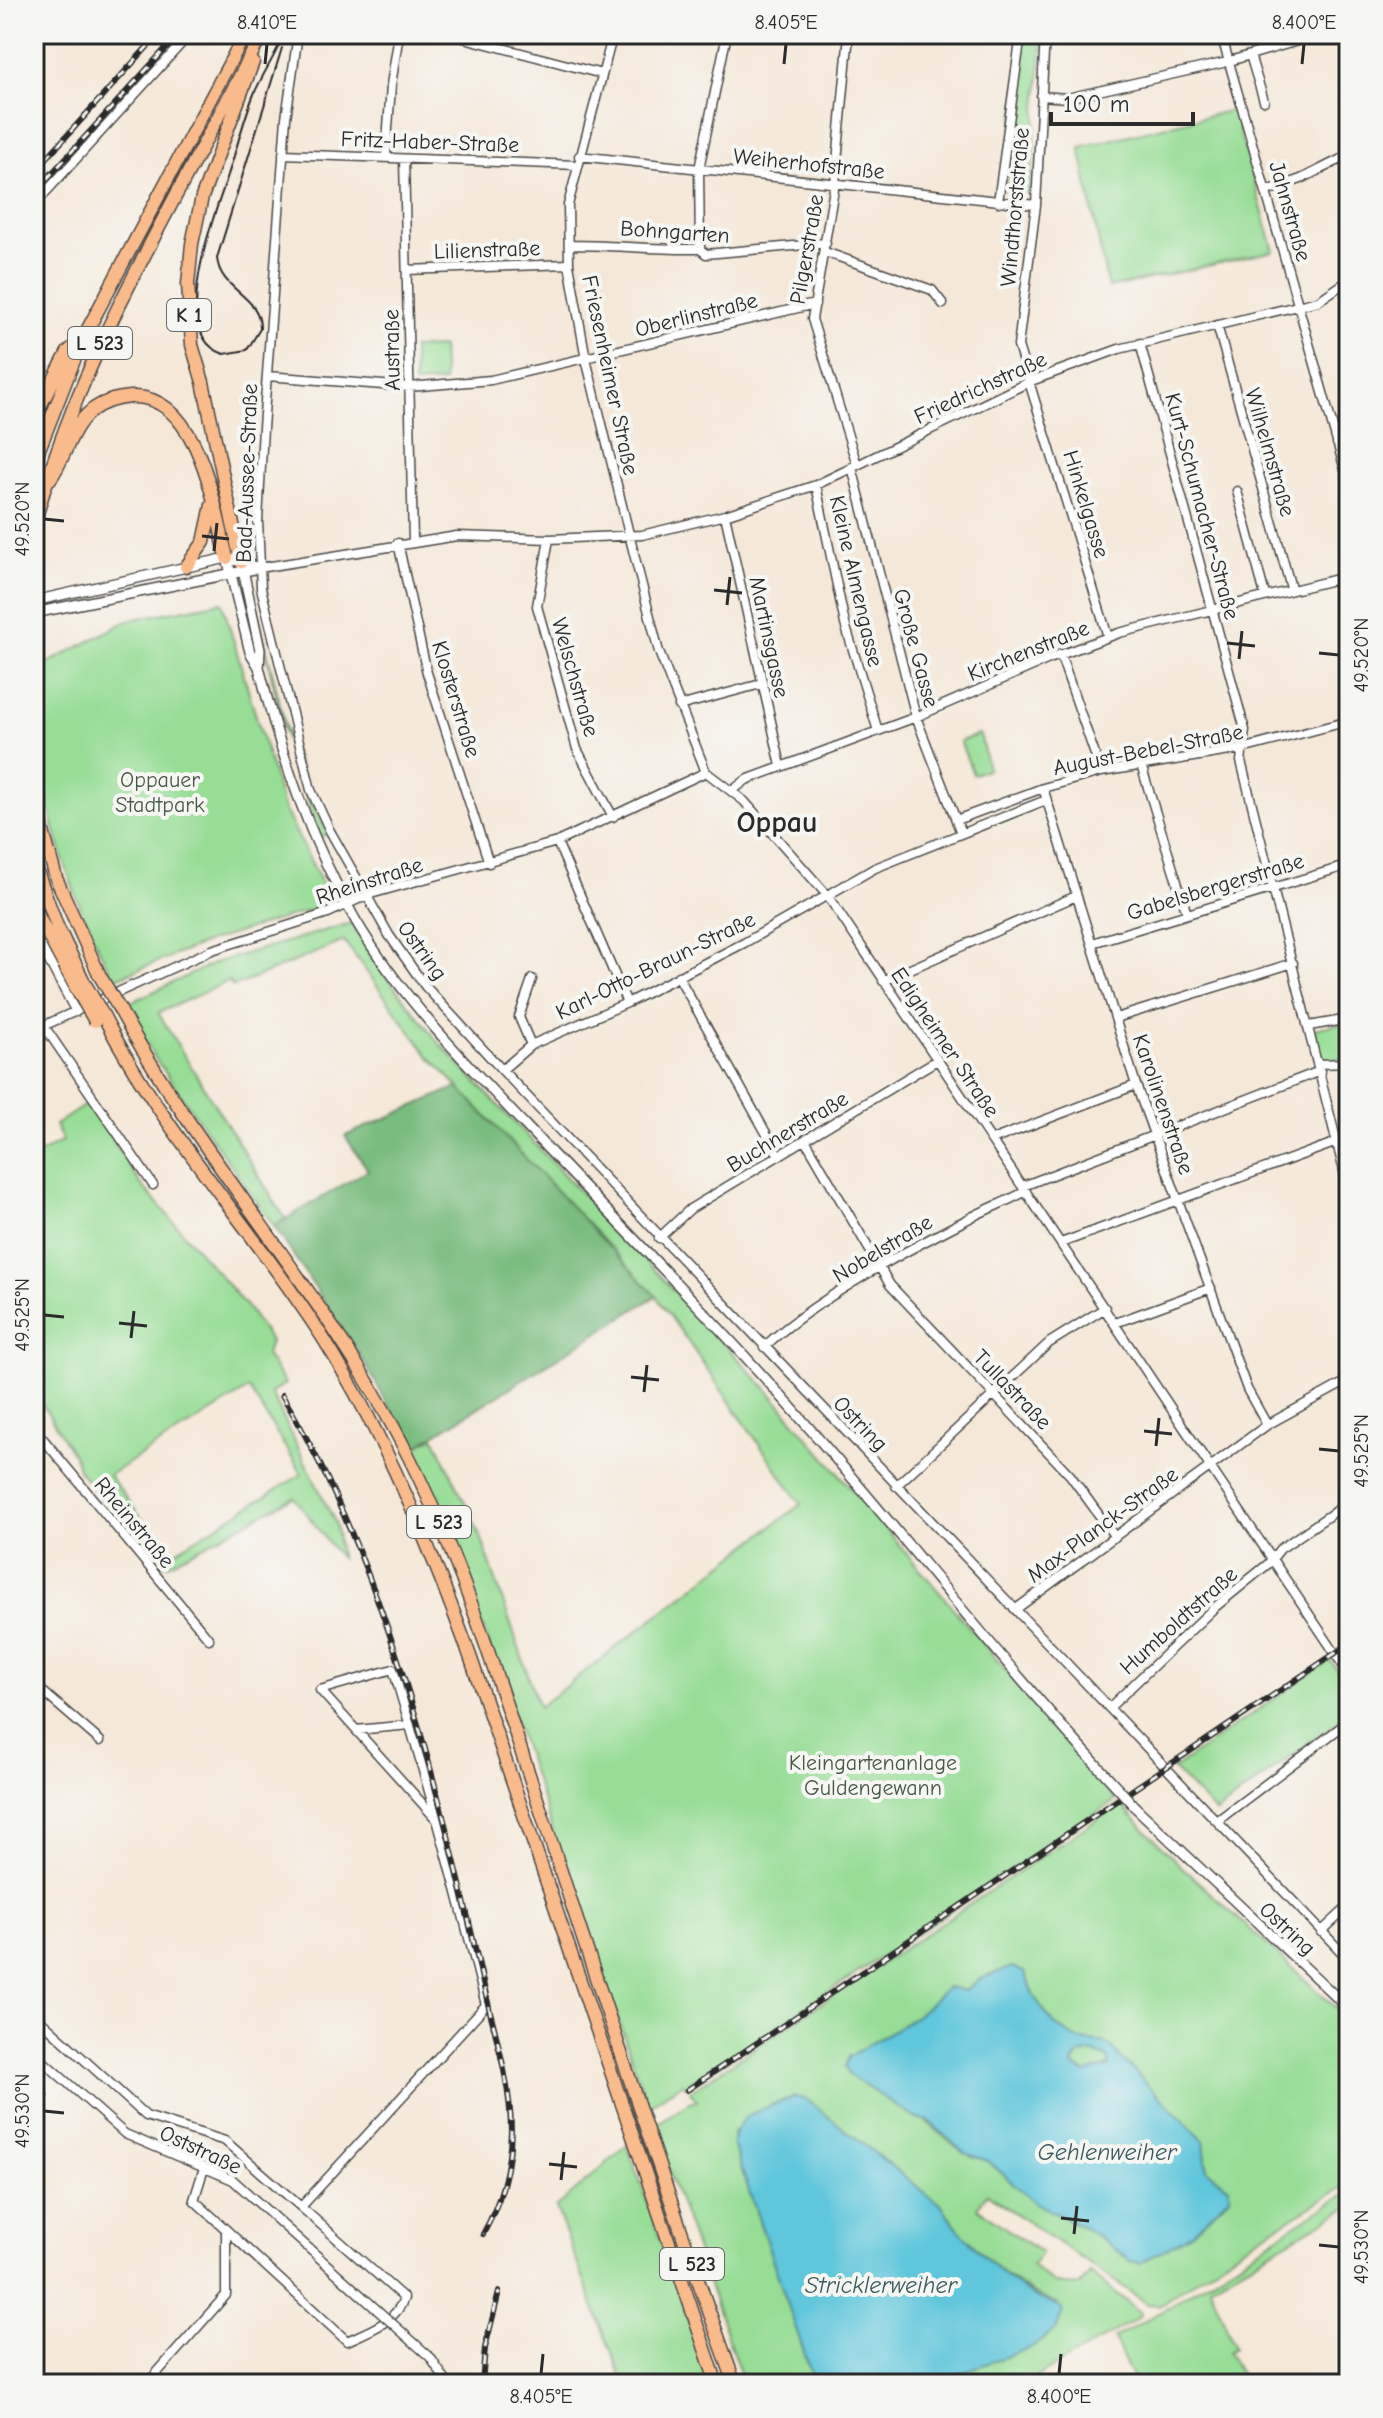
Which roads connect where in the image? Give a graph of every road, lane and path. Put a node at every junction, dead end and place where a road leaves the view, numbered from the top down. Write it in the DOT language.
graph roads {
  1 [pos="190,34"];
  2 [pos="245,34"];
  3 [pos="298,34"];
  4 [pos="399,34"];
  5 [pos="449,34"];
  6 [pos="613,34"];
  7 [pos="727,34"];
  8 [pos="849,34"];
  9 [pos="1021,34"];
  10 [pos="1045,34"];
  11 [pos="1221,34"];
  12 [pos="1321,34"];
  13 [pos="259,40"];
  14 [pos="1250,55"];
  15 [pos="1228,61"];
  16 [pos="602,74"];
  17 [pos="1041,96"];
  18 [pos="1264,101"];
  19 [pos="283,154"];
  20 [pos="1349,155"];
  21 [pos="386,157"];
  22 [pos="404,159"];
  23 [pos="578,161"];
  24 [pos="699,169"];
  25 [pos="835,183"];
  26 [pos="1267,191"];
  27 [pos="998,202"];
  28 [pos="34,205"];
  29 [pos="1036,205"];
  30 [pos="569,245"];
  31 [pos="825,247"];
  32 [pos="700,249"];
  33 [pos="569,264"];
  34 [pos="407,270"];
  35 [pos="1349,280"];
  36 [pos="815,304"];
  37 [pos="943,304"];
  38 [pos="1299,306"];
  39 [pos="1217,325"];
  40 [pos="82,340"];
  41 [pos="1140,343"];
  42 [pos="586,359"];
  43 [pos="267,376"];
  44 [pos="1031,381"];
  45 [pos="409,387"];
  46 [pos="34,418"];
  47 [pos="1349,440"];
  48 [pos="1337,443"];
  49 [pos="34,462"];
  50 [pos="855,466"];
  51 [pos="1349,484"];
  52 [pos="816,485"];
  53 [pos="44,489"];
  54 [pos="1237,491"];
  55 [pos="212,505"];
  56 [pos="725,515"];
  57 [pos="34,525"];
  58 [pos="629,536"];
  59 [pos="549,539"];
  60 [pos="413,541"];
  61 [pos="398,543"];
  62 [pos="227,558"];
  63 [pos="242,566"];
  64 [pos="186,567"];
  65 [pos="259,568"];
  66 [pos="230,573"];
  67 [pos="1349,576"];
  68 [pos="1291,588"];
  69 [pos="1265,595"];
  70 [pos="34,601"];
  71 [pos="1213,609"];
  72 [pos="34,613"];
  73 [pos="1108,637"];
  74 [pos="1060,654"];
  75 [pos="259,667"];
  76 [pos="761,684"];
  77 [pos="679,706"];
  78 [pos="916,717"];
  79 [pos="1349,721"];
  80 [pos="878,731"];
  81 [pos="1242,749"];
  82 [pos="1141,765"];
  83 [pos="781,766"];
  84 [pos="706,772"];
  85 [pos="1101,772"];
  86 [pos="1043,788"];
  87 [pos="732,791"];
  88 [pos="34,799"];
  89 [pos="1046,800"];
  90 [pos="613,817"];
  91 [pos="956,820"];
  92 [pos="961,833"];
  93 [pos="557,842"];
  94 [pos="34,863"];
  95 [pos="489,863"];
  96 [pos="1349,865"];
  97 [pos="1274,886"];
  98 [pos="367,895"];
  99 [pos="827,895"];
  100 [pos="1076,896"];
  101 [pos="347,904"];
  102 [pos="34,908"];
  103 [pos="1187,914"];
  104 [pos="34,933"];
  105 [pos="1092,943"];
  106 [pos="1293,963"];
  107 [pos="678,976"];
  108 [pos="532,979"];
  109 [pos="883,981"];
  110 [pos="81,986"];
  111 [pos="627,1003"];
  112 [pos="76,1012"];
  113 [pos="1116,1018"];
  114 [pos="1349,1019"];
  115 [pos="44,1026"];
  116 [pos="1309,1026"];
  117 [pos="34,1030"];
  118 [pos="531,1045"];
  119 [pos="937,1060"];
  120 [pos="1349,1063"];
  121 [pos="1319,1068"];
  122 [pos="502,1070"];
  123 [pos="1136,1085"];
  124 [pos="1155,1136"];
  125 [pos="992,1140"];
  126 [pos="806,1141"];
  127 [pos="1337,1142"];
  128 [pos="779,1156"];
  129 [pos="153,1185"];
  130 [pos="1025,1188"];
  131 [pos="1349,1191"];
  132 [pos="1179,1198"];
  133 [pos="659,1238"];
  134 [pos="1061,1243"];
  135 [pos="1349,1262"];
  136 [pos="881,1269"];
  137 [pos="1349,1274"];
  138 [pos="1211,1288"];
  139 [pos="1105,1308"];
  140 [pos="1115,1323"];
  141 [pos="764,1347"];
  142 [pos="1349,1380"];
  143 [pos="992,1394"];
  144 [pos="1267,1425"];
  145 [pos="34,1428"];
  146 [pos="1210,1467"];
  147 [pos="896,1486"];
  148 [pos="1349,1502"];
  149 [pos="1115,1537"];
  150 [pos="1271,1559"];
  151 [pos="1016,1609"];
  152 [pos="209,1639"];
  153 [pos="1349,1674"];
  154 [pos="34,1684"];
  155 [pos="1109,1708"];
  156 [pos="1349,1721"];
  157 [pos="410,1725"];
  158 [pos="356,1730"];
  159 [pos="100,1741"];
  160 [pos="1217,1821"];
  161 [pos="441,1824"];
  162 [pos="1349,1906"];
  163 [pos="1321,1932"];
  164 [pos="1349,1960"];
  165 [pos="1349,2009"];
  166 [pos="34,2014"];
  167 [pos="34,2053"];
  168 [pos="43,2096"];
  169 [pos="34,2106"];
  170 [pos="204,2168"];
  171 [pos="301,2207"];
  172 [pos="226,2230"];
  173 [pos="147,2384"];
  174 [pos="448,2384"];
  175 [pos="717,2384"];
  176 [pos="735,2384"];
  1 -- 28 [label="street"];
  2 -- 40 [label="highway, L 523"];
  3 -- 19 [label="street, Bad-Aussee-Straße"];
  4 -- 21 [label="street"];
  5 -- 16 [label="street"];
  6 -- 16 [label="street, Friesenheimer Straße"];
  7 -- 24 [label="street"];
  8 -- 25 [label="street, Pilgerstraße"];
  9 -- 27 [label="street, Windthorststraße"];
  10 -- 17 [label="street, Windthorststraße"];
  11 -- 15 [label="street, Jahnstraße"];
  12 -- 14 [label="street"];
  13 -- 53 [label="highway, L 523"];
  13 -- 63 [label="highway, K 1"];
  14 -- 15 [label="street"];
  14 -- 18 [label="street"];
  15 -- 17 [label="street"];
  15 -- 26 [label="street, Jahnstraße"];
  16 -- 23 [label="street, Friesenheimer Straße"];
  17 -- 29 [label="street, Windthorststraße"];
  19 -- 21 [label="street, Fritz-Haber-Straße"];
  19 -- 43 [label="street, Bad-Aussee-Straße"];
  20 -- 26 [label="street"];
  21 -- 22 [label="street, Fritz-Haber-Straße"];
  22 -- 23 [label="street, Fritz-Haber-Straße"];
  22 -- 34 [label="street, Austraße"];
  23 -- 24 [label="street, Weiherhofstraße"];
  23 -- 30 [label="street, Friesenheimer Straße"];
  24 -- 25 [label="street, Weiherhofstraße"];
  24 -- 32 [label="street"];
  25 -- 27 [label="street, Weiherhofstraße"];
  25 -- 31 [label="street, Pilgerstraße"];
  26 -- 38 [label="street, Jahnstraße"];
  27 -- 29 [label="street, Weiherhofstraße"];
  29 -- 44 [label="street, Windthorststraße"];
  30 -- 32 [label="street, Bohngarten"];
  30 -- 33 [label="street, Friesenheimer Straße"];
  31 -- 32 [label="street, Bohngarten"];
  31 -- 36 [label="street, Pilgerstraße"];
  31 -- 37 [label="street"];
  33 -- 34 [label="street, Lilienstraße"];
  33 -- 42 [label="street, Friesenheimer Straße"];
  34 -- 45 [label="street, Austraße"];
  35 -- 38 [label="street, Friedrichstraße"];
  36 -- 42 [label="street, Oberlinstraße"];
  36 -- 50 [label="street, Pilgerstraße"];
  38 -- 39 [label="street, Friedrichstraße"];
  38 -- 48 [label="street, Jahnstraße"];
  39 -- 41 [label="street, Friedrichstraße"];
  39 -- 68 [label="street, Wilhelmstraße"];
  40 -- 46 [label="highway"];
  40 -- 49 [label="highway, L 523"];
  41 -- 44 [label="street, Friedrichstraße"];
  41 -- 71 [label="street, Kurt-Schumacher-Straße"];
  42 -- 45 [label="street, Oberlinstraße"];
  42 -- 58 [label="street, Friesenheimer Straße"];
  43 -- 45 [label="street, Oberlinstraße"];
  43 -- 65 [label="street, Bad-Aussee-Straße"];
  44 -- 50 [label="street, Friedrichstraße"];
  44 -- 73 [label="street, Hinkelgasse"];
  45 -- 60 [label="street, Austraße"];
  47 -- 48 [label="street"];
  48 -- 51 [label="street, Jahnstraße"];
  50 -- 52 [label="street, Friedrichstraße"];
  50 -- 78 [label="street, Große Gasse"];
  52 -- 56 [label="street, Friedrichstraße"];
  52 -- 80 [label="street, Kleine Almengasse"];
  53 -- 55 [label="highway"];
  53 -- 57 [label="highway, L 523"];
  54 -- 69 [label="street"];
  55 -- 62 [label="highway"];
  55 -- 64 [label="highway"];
  56 -- 58 [label="street, Friedrichstraße"];
  56 -- 76 [label="street, Martinsgasse"];
  58 -- 59 [label="street, Friedrichstraße"];
  58 -- 77 [label="street"];
  59 -- 60 [label="street, Friedrichstraße"];
  59 -- 90 [label="street, Welschstraße"];
  60 -- 61 [label="street, Friedrichstraße"];
  61 -- 65 [label="street, Friedrichstraße"];
  61 -- 95 [label="street, Klosterstraße"];
  62 -- 63 [label="street"];
  62 -- 64 [label="street"];
  62 -- 66 [label="street, K 1"];
  63 -- 65 [label="street"];
  63 -- 66 [label="street"];
  63 -- 75 [label="street, K 1"];
  64 -- 70 [label="street"];
  65 -- 98 [label="street, Bad-Aussee-Straße"];
  66 -- 72 [label="street"];
  66 -- 75 [label="street, K 1"];
  67 -- 68 [label="street, Kirchenstraße"];
  68 -- 69 [label="street, Kirchenstraße"];
  69 -- 71 [label="street, Kirchenstraße"];
  71 -- 73 [label="street, Kirchenstraße"];
  71 -- 81 [label="street, Kurt-Schumacher-Straße"];
  73 -- 74 [label="street, Kirchenstraße"];
  74 -- 78 [label="street, Kirchenstraße"];
  74 -- 85 [label="street"];
  75 -- 101 [label="street, K 1"];
  76 -- 77 [label="street"];
  76 -- 83 [label="street, Martinsgasse"];
  77 -- 84 [label="street"];
  78 -- 80 [label="street, Kirchenstraße"];
  78 -- 91 [label="street, Große Gasse"];
  79 -- 81 [label="street, August-Bebel-Straße"];
  80 -- 83 [label="street, Kirchenstraße"];
  81 -- 82 [label="street, August-Bebel-Straße"];
  81 -- 97 [label="street, Kurt-Schumacher-Straße"];
  82 -- 85 [label="street, August-Bebel-Straße"];
  82 -- 103 [label="street"];
  83 -- 87 [label="street, Kirchenstraße"];
  84 -- 87 [label="street, Edigheimer Straße"];
  84 -- 90 [label="street, Rheinstraße"];
  85 -- 86 [label="street, August-Bebel-Straße"];
  86 -- 89 [label="street, Karolinenstraße"];
  86 -- 91 [label="street, August-Bebel-Straße"];
  87 -- 99 [label="street, Edigheimer Straße"];
  88 -- 176 [label="highway, L 523, bridge"];
  89 -- 92 [label="street, August-Bebel-Straße"];
  89 -- 100 [label="street, Karolinenstraße"];
  90 -- 93 [label="street, Rheinstraße"];
  91 -- 92 [label="street, Große Gasse"];
  92 -- 99 [label="street, August-Bebel-Straße"];
  93 -- 95 [label="street, Rheinstraße"];
  93 -- 111 [label="street"];
  94 -- 110 [label="highway, L 523"];
  95 -- 98 [label="street, Rheinstraße"];
  96 -- 97 [label="street, Gabelsbergerstraße"];
  97 -- 103 [label="street, Gabelsbergerstraße"];
  97 -- 106 [label="street, Kurt-Schumacher-Straße"];
  98 -- 101 [label="street, Rheinstraße"];
  98 -- 122 [label="street, Ostring"];
  99 -- 107 [label="street, Karl-Otto-Braun-Straße"];
  99 -- 109 [label="street, Edigheimer Straße"];
  100 -- 105 [label="street, Karolinenstraße"];
  100 -- 109 [label="street"];
  101 -- 112 [label="street, Rheinstraße"];
  101 -- 165 [label="street, Ostring / K 1, bridge"];
  102 -- 110 [label="highway"];
  103 -- 105 [label="street, Gabelsbergerstraße"];
  104 -- 112 [label="street"];
  105 -- 113 [label="street, Karolinenstraße"];
  106 -- 113 [label="street"];
  106 -- 116 [label="street, Kurt-Schumacher-Straße"];
  107 -- 111 [label="street, Karl-Otto-Braun-Straße"];
  107 -- 128 [label="street"];
  108 -- 118 [label="street"];
  109 -- 119 [label="street, Edigheimer Straße"];
  110 -- 175 [label="highway, L 523, bridge"];
  111 -- 118 [label="street, Karl-Otto-Braun-Straße"];
  112 -- 115 [label="street, Rheinstraße"];
  113 -- 123 [label="street, Karolinenstraße"];
  114 -- 116 [label="street"];
  115 -- 117 [label="street, Rheinstraße"];
  115 -- 129 [label="street"];
  116 -- 121 [label="street, Kurt-Schumacher-Straße"];
  118 -- 122 [label="street, Karl-Otto-Braun-Straße"];
  119 -- 125 [label="street, Edigheimer Straße"];
  119 -- 126 [label="street, Buchnerstraße"];
  120 -- 121 [label="street, Nobelstraße"];
  121 -- 124 [label="street, Nobelstraße"];
  121 -- 127 [label="street, Kurt-Schumacher-Straße"];
  122 -- 133 [label="street, Ostring"];
  123 -- 124 [label="street, Karolinenstraße"];
  123 -- 125 [label="street"];
  124 -- 130 [label="street, Nobelstraße"];
  124 -- 132 [label="street, Karolinenstraße"];
  125 -- 130 [label="street, Edigheimer Straße"];
  126 -- 128 [label="street, Buchnerstraße"];
  126 -- 136 [label="street, Tullastraße"];
  127 -- 131 [label="street, Kurt-Schumacher-Straße"];
  127 -- 132 [label="street"];
  128 -- 133 [label="street, Buchnerstraße"];
  130 -- 134 [label="street, Edigheimer Straße"];
  130 -- 136 [label="street, Nobelstraße"];
  132 -- 134 [label="street"];
  132 -- 138 [label="street, Karolinenstraße"];
  133 -- 141 [label="street, Ostring"];
  134 -- 139 [label="street, Edigheimer Straße"];
  135 -- 137 [label="street"];
  136 -- 141 [label="street, Nobelstraße"];
  136 -- 143 [label="street, Tullastraße"];
  138 -- 140 [label="street"];
  138 -- 144 [label="street, Karolinenstraße"];
  139 -- 140 [label="street, Edigheimer Straße"];
  139 -- 143 [label="street"];
  140 -- 146 [label="street, Edigheimer Straße"];
  141 -- 147 [label="street, Ostring"];
  142 -- 144 [label="street"];
  143 -- 147 [label="street"];
  143 -- 149 [label="street, Tullastraße"];
  144 -- 146 [label="street"];
  145 -- 152 [label="street, Rheinstraße"];
  146 -- 149 [label="street, Max-Planck-Straße"];
  146 -- 150 [label="street, Edigheimer Straße"];
  147 -- 151 [label="street, Ostring"];
  148 -- 150 [label="street"];
  149 -- 151 [label="street, Max-Planck-Straße"];
  150 -- 153 [label="street, Edigheimer Straße"];
  150 -- 155 [label="street, Humboldtstraße"];
  151 -- 155 [label="street, Ostring"];
  154 -- 159 [label="street"];
  155 -- 160 [label="street, Ostring"];
  156 -- 160 [label="street"];
  157 -- 158 [label="street"];
  157 -- 158 [label="street"];
  157 -- 161 [label="street"];
  158 -- 161 [label="street"];
  160 -- 163 [label="street, Ostring"];
  161 -- 171 [label="street"];
  162 -- 163 [label="street"];
  163 -- 164 [label="street, Ostring"];
  166 -- 171 [label="street"];
  167 -- 170 [label="street, Oststraße"];
  168 -- 169 [label="street"];
  170 -- 172 [label="street"];
  170 -- 174 [label="street, Oststraße, bridge"];
  171 -- 172 [label="street"];
  172 -- 173 [label="street"];
}
